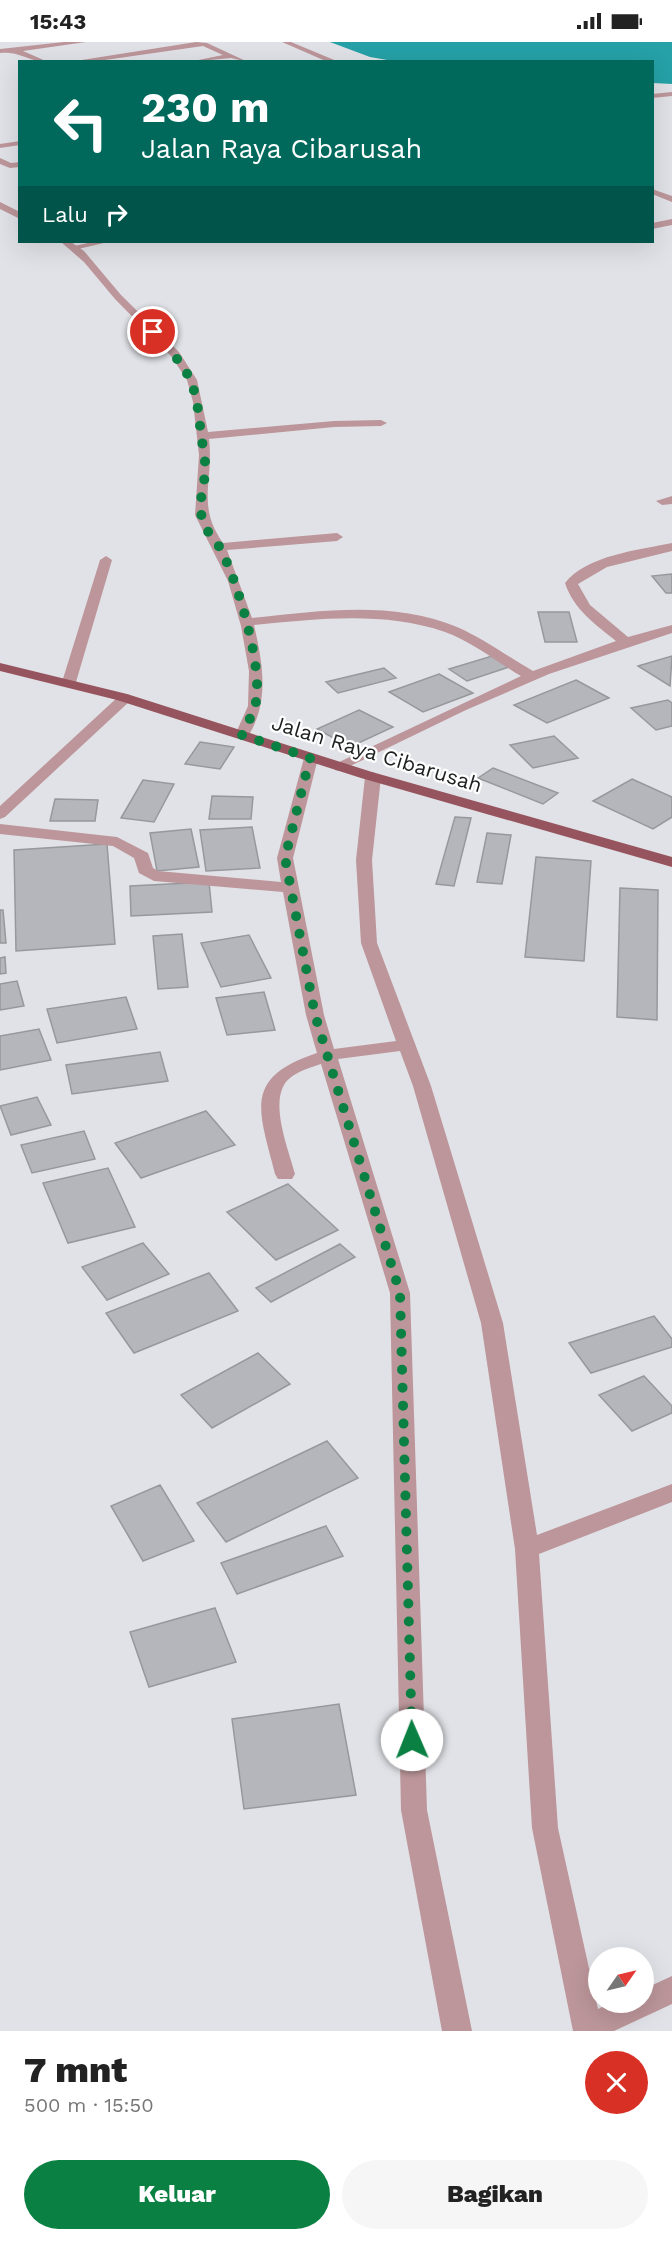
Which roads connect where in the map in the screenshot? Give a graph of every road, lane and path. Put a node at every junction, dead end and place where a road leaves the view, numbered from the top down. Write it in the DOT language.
graph roads {
  1 [pos="52,42"];
  2 [pos="83,42"];
  3 [pos="285,42"];
  4 [pos="202,43"];
  5 [pos="60,45"];
  6 [pos="0,51"];
  7 [pos="17,51"];
  8 [pos="232,56"];
  9 [pos="40,60"];
  10 [pos="86,60"];
  11 [pos="205,60"];
  12 [pos="241,60"];
  13 [pos="331,60"];
  14 [pos="654,94"];
  15 [pos="671,94"];
  16 [pos="18,142"];
  17 [pos="0,146"];
  18 [pos="0,160"];
  19 [pos="18,164"];
  20 [pos="654,192"];
  21 [pos="672,199"];
  22 [pos="0,206"];
  23 [pos="18,215"];
  24 [pos="672,222"];
  25 [pos="654,226"];
  26 [pos="87,243"];
  27 [pos="70,244"];
  28 [pos="381,423"];
  29 [pos="201,436"];
  30 [pos="337,537"];
  31 [pos="672,547"];
  32 [pos="220,548"];
  33 [pos="106,560"];
  34 [pos="247,622"];
  35 [pos="672,628"];
  36 [pos="625,641"];
  37 [pos="0,667"];
  38 [pos="533,677"];
  39 [pos="69,682"];
  40 [pos="125,698"];
  41 [pos="242,735"];
  42 [pos="310,758"];
  43 [pos="340,767"];
  44 [pos="373,777"];
  45 [pos="0,814"];
  46 [pos="0,829"];
  47 [pos="672,862"];
  48 [pos="292,888"];
  49 [pos="407,1045"];
  50 [pos="328,1055"];
  51 [pos="285,1174"];
  52 [pos="672,1493"];
  53 [pos="527,1549"];
  54 [pos="672,1990"];
  55 [pos="588,2030"];
  56 [pos="457,2031"];
  1 -- 5 [label="street"];
  2 -- 5 [label="street"];
  3 -- 13 [label="street"];
  4 -- 8 [label="street"];
  4 -- 10 [label="street"];
  5 -- 7 [label="street"];
  6 -- 7 [label="street"];
  7 -- 9 [label="street"];
  8 -- 11 [label="street"];
  8 -- 12 [label="street"];
  14 -- 15 [label="street"];
  16 -- 17 [label="street"];
  18 -- 19 [label="street"];
  20 -- 21 [label="street"];
  22 -- 23 [label="street"];
  24 -- 25 [label="street"];
  26 -- 27 [label="lane"];
  27 -- 29 [label="street"];
  28 -- 29 [label="street"];
  29 -- 32 [label="street"];
  30 -- 32 [label="street"];
  31 -- 36 [label="street"];
  32 -- 34 [label="street"];
  33 -- 39 [label="street"];
  34 -- 38 [label="street"];
  34 -- 41 [label="street"];
  35 -- 36 [label="street"];
  36 -- 38 [label="street"];
  37 -- 39 [label="main road, Jalan Raya Cibarusah"];
  38 -- 43 [label="street"];
  39 -- 40 [label="main road, Jalan Raya Cibarusah"];
  40 -- 41 [label="main road, Jalan Raya Cibarusah"];
  40 -- 45 [label="street"];
  41 -- 42 [label="main road, Jalan Raya Cibarusah"];
  42 -- 43 [label="main road, Jalan Raya Cibarusah"];
  42 -- 48 [label="street"];
  43 -- 44 [label="main road, Jalan Raya Cibarusah"];
  44 -- 47 [label="main road, Jalan Raya Cibarusah"];
  44 -- 49 [label="street"];
  46 -- 48 [label="street"];
  48 -- 50 [label="street"];
  49 -- 50 [label="street"];
  49 -- 53 [label="street"];
  50 -- 51 [label="street"];
  50 -- 56 [label="street"];
  52 -- 53 [label="street"];
  53 -- 55 [label="street"];
  54 -- 55 [label="street"];
}
